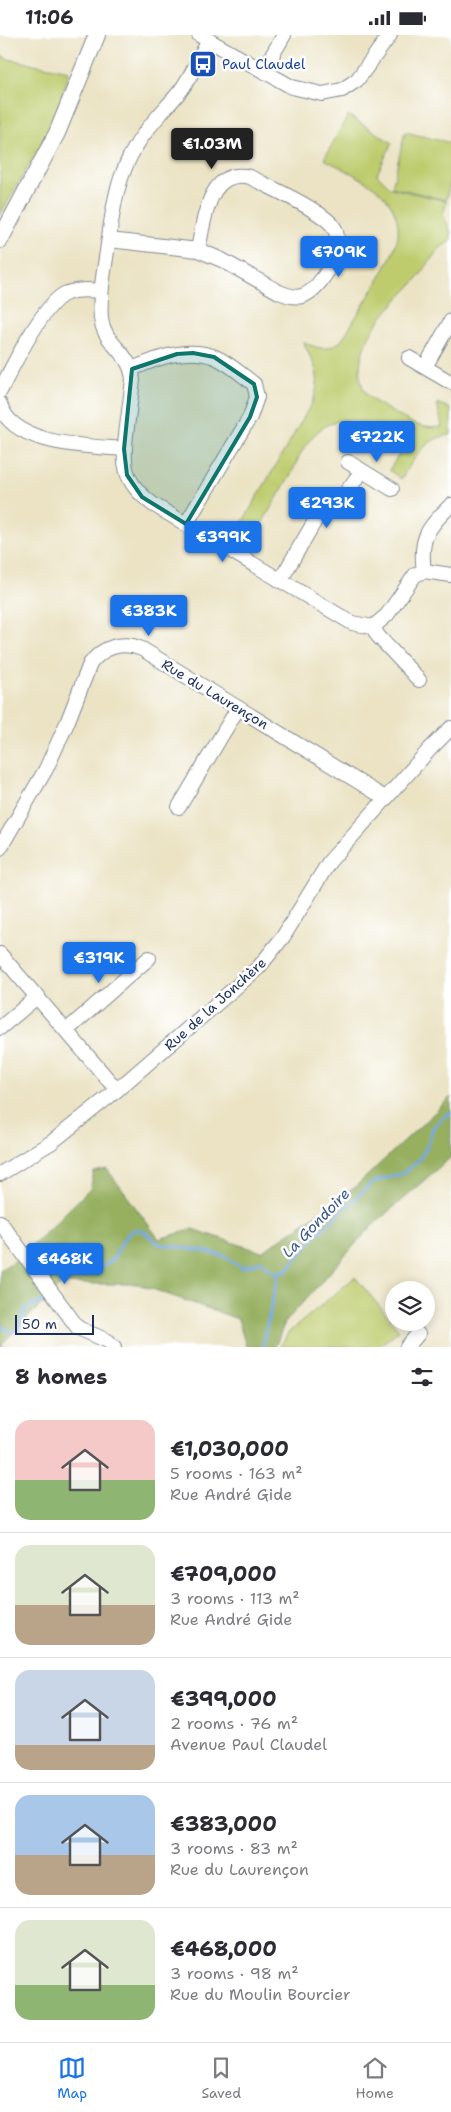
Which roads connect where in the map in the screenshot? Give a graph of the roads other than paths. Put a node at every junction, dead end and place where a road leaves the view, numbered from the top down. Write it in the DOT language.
graph roads {
  1 [pos="284,35"];
  2 [pos="390,35"];
  3 [pos="204,38"];
  4 [pos="93,39"];
  5 [pos="263,71"];
  6 [pos="0,240"];
  7 [pos="109,240"];
  8 [pos="198,250"];
  9 [pos="101,291"];
  10 [pos="451,321"];
  11 [pos="409,358"];
  12 [pos="425,367"];
  13 [pos="132,369"];
  14 [pos="450,382"];
  15 [pos="0,391"];
  16 [pos="0,404"];
  17 [pos="124,449"];
  18 [pos="348,462"];
  19 [pos="362,471"];
  20 [pos="392,489"];
  21 [pos="451,505"];
  22 [pos="186,524"];
  23 [pos="424,571"];
  24 [pos="451,575"];
  25 [pos="280,581"];
  26 [pos="373,627"];
  27 [pos="419,680"];
  28 [pos="238,708"];
  29 [pos="451,728"];
  30 [pos="385,798"];
  31 [pos="179,807"];
  32 [pos="0,847"];
  33 [pos="0,954"];
  34 [pos="149,958"];
  35 [pos="38,997"];
  36 [pos="0,1028"];
  37 [pos="67,1030"];
  38 [pos="117,1090"];
  39 [pos="0,1174"];
  40 [pos="0,1222"];
  41 [pos="418,1334"];
  42 [pos="114,1347"];
  43 [pos="407,1347"];
  1 -- 5 [label="street"];
  2 -- 5 [label="street"];
  3 -- 5 [label="street"];
  3 -- 7 [label="street"];
  4 -- 6 [label="main road"];
  7 -- 8 [label="street"];
  7 -- 9 [label="street"];
  8 -- 8 [label="street"];
  9 -- 13 [label="street"];
  9 -- 15 [label="street"];
  10 -- 12 [label="street"];
  11 -- 12 [label="street"];
  12 -- 14 [label="street"];
  13 -- 17 [label="street"];
  13 -- 22 [label="street"];
  16 -- 17 [label="street"];
  17 -- 22 [label="street"];
  18 -- 19 [label="street"];
  19 -- 20 [label="street"];
  19 -- 25 [label="street"];
  21 -- 23 [label="street"];
  22 -- 25 [label="street"];
  23 -- 24 [label="street"];
  23 -- 26 [label="street"];
  25 -- 26 [label="street"];
  26 -- 27 [label="street"];
  28 -- 30 [label="street, Rue du Laurençon"];
  28 -- 31 [label="street"];
  28 -- 32 [label="street, Rue du Laurençon"];
  29 -- 30 [label="street, Rue de la Jonchère"];
  30 -- 38 [label="street, Rue de la Jonchère"];
  33 -- 35 [label="street"];
  34 -- 37 [label="street"];
  35 -- 36 [label="street"];
  35 -- 37 [label="street"];
  37 -- 38 [label="street"];
  38 -- 39 [label="street, Rue de la Jonchère"];
  40 -- 42 [label="street"];
  41 -- 43 [label="street"];
}
